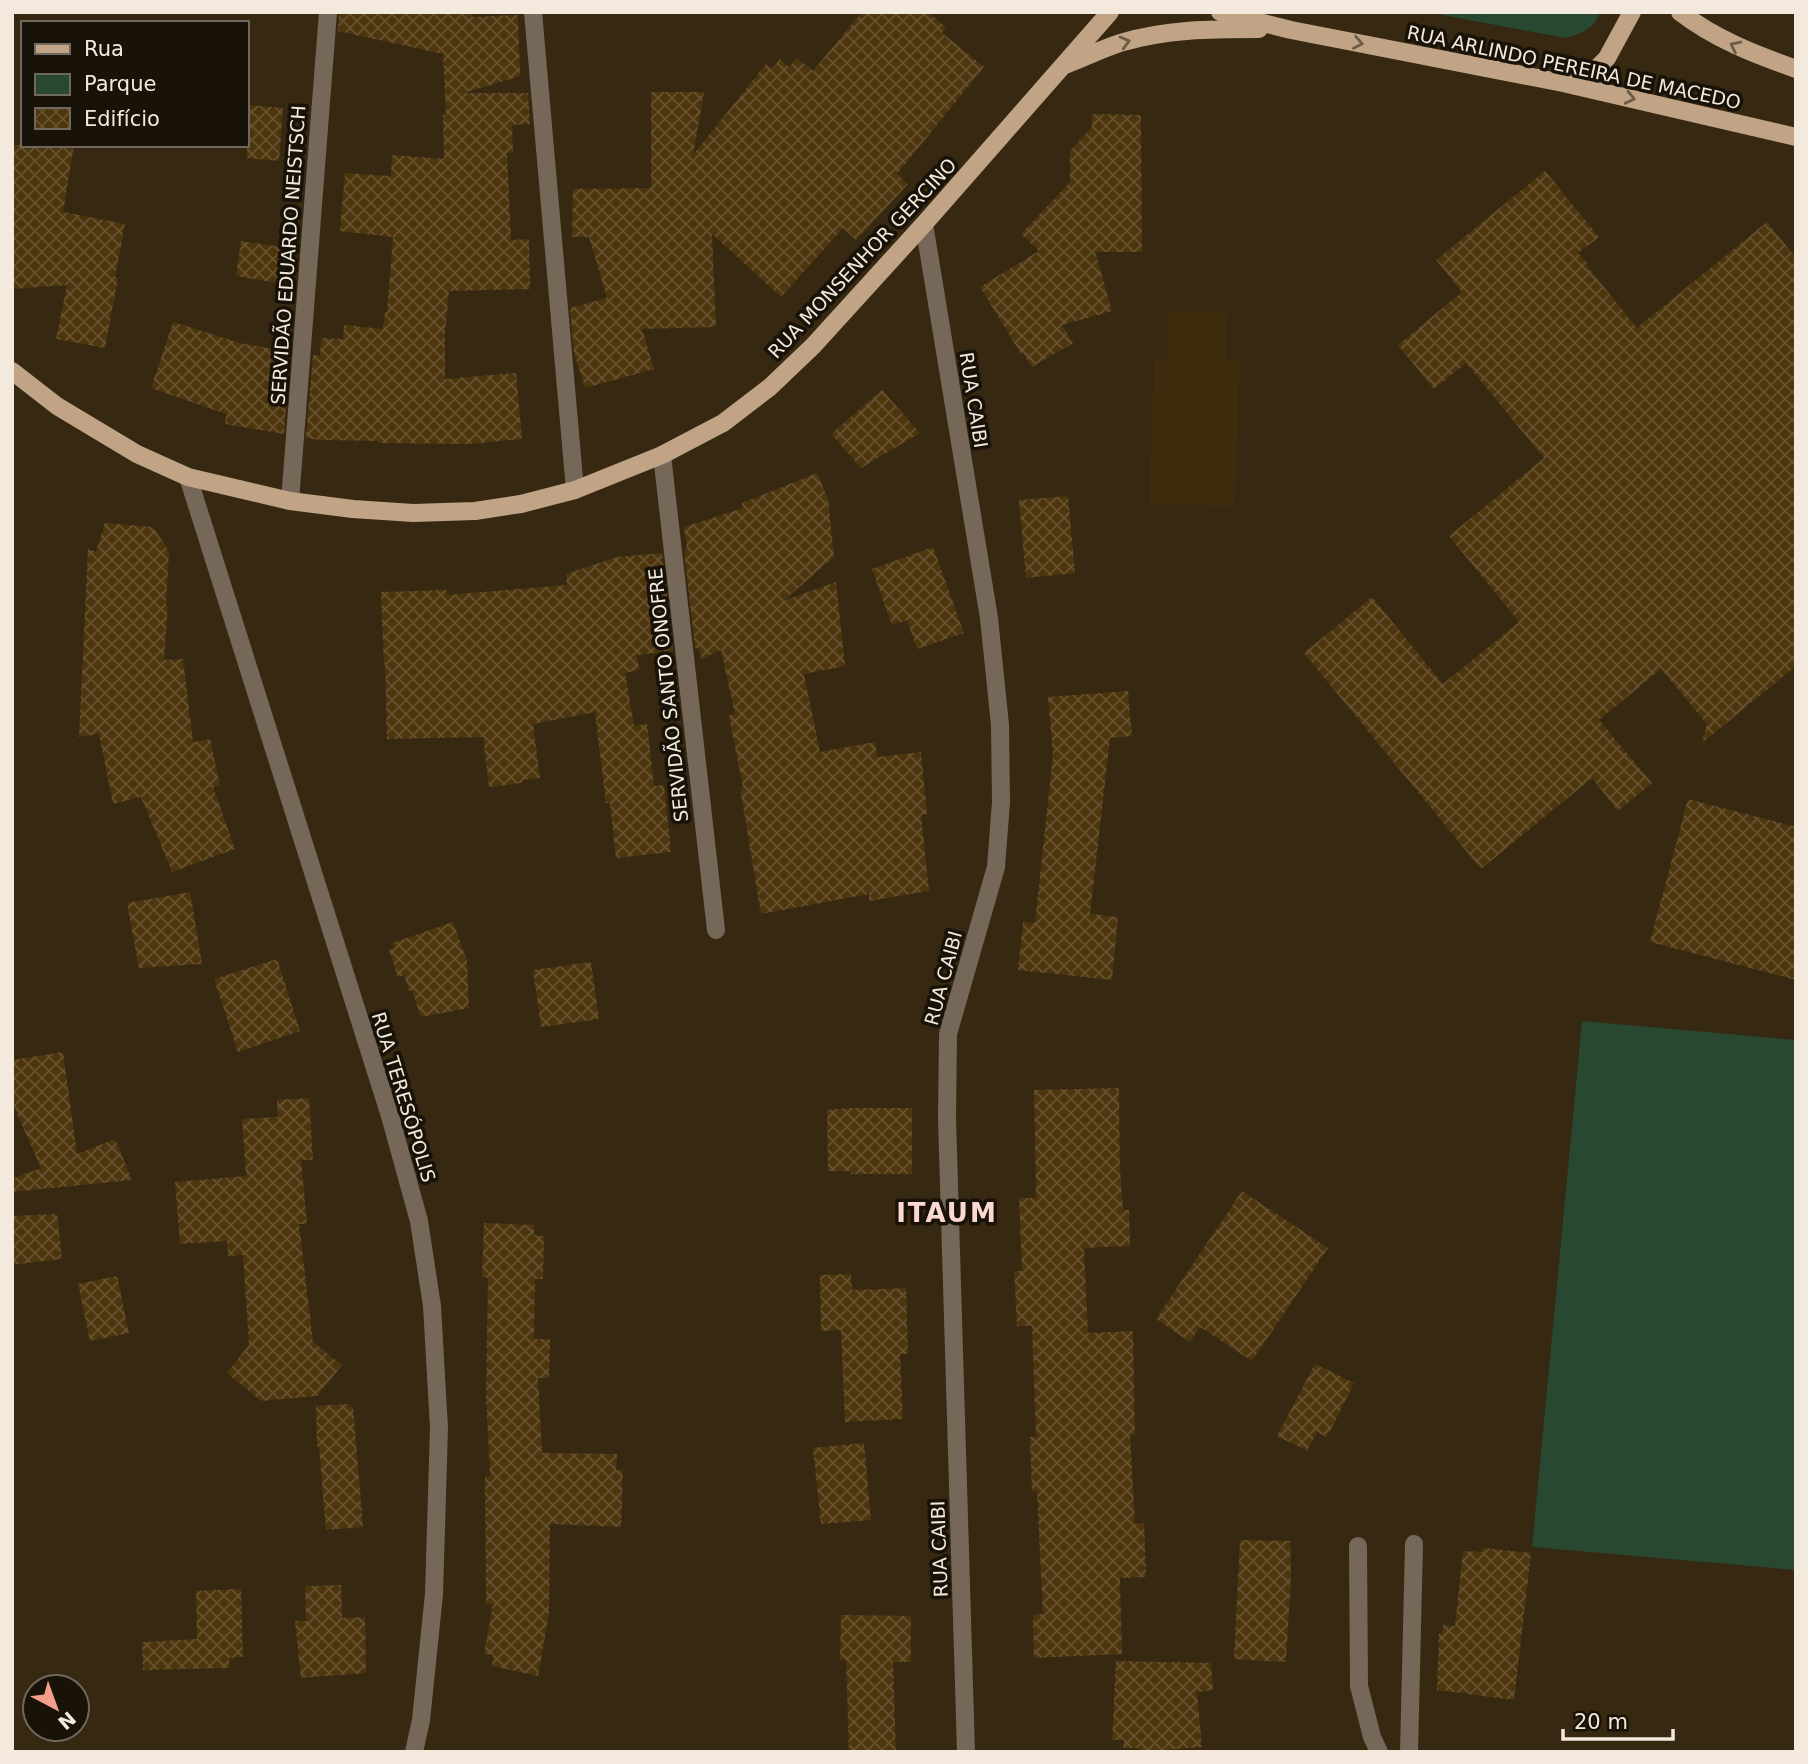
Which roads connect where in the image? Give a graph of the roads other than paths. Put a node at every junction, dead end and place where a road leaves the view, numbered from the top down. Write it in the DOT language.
graph roads {
  1 [pos="328,12"];
  2 [pos="533,12"];
  3 [pos="1110,12"];
  4 [pos="1220,12"];
  5 [pos="1632,12"];
  6 [pos="1680,12"];
  7 [pos="1291,30"];
  8 [pos="1062,67"];
  9 [pos="1796,69"];
  10 [pos="1563,83"];
  11 [pos="1796,136"];
  12 [pos="924,224"];
  13 [pos="12,371"];
  14 [pos="662,456"];
  15 [pos="188,477"];
  16 [pos="575,490"];
  17 [pos="290,501"];
  18 [pos="716,930"];
  19 [pos="1415,1544"];
  20 [pos="1358,1546"];
  21 [pos="414,1752"];
  22 [pos="965,1752"];
  23 [pos="1379,1752"];
  24 [pos="1409,1752"];
  1 -- 17 [label="street, SERVIDÃO EDUARDO NEISTSCH"];
  2 -- 16 [label="street"];
  3 -- 8 [label="main road, RUA MONSENHOR GERCINO"];
  4 -- 7 [label="main road, RUA ARLINDO PEREIRA DE MACEDO"];
  5 -- 10 [label="main road"];
  9 -- 6 [label="main road, one-way"];
  8 -- 7 [label="main road, one-way"];
  7 -- 10 [label="main road, RUA ARLINDO PEREIRA DE MACEDO, one-way"];
  8 -- 12 [label="main road, RUA MONSENHOR GERCINO"];
  10 -- 11 [label="main road, RUA ARLINDO PEREIRA DE MACEDO, one-way"];
  12 -- 14 [label="main road, RUA MONSENHOR GERCINO"];
  12 -- 22 [label="street, RUA CAIBI"];
  13 -- 15 [label="main road, RUA MONSENHOR GERCINO"];
  14 -- 16 [label="main road, RUA MONSENHOR GERCINO"];
  14 -- 18 [label="street, SERVIDÃO SANTO ONOFRE"];
  15 -- 17 [label="main road, RUA MONSENHOR GERCINO"];
  15 -- 21 [label="street, RUA TERESÓPOLIS"];
  16 -- 17 [label="main road, RUA MONSENHOR GERCINO"];
  19 -- 24 [label="street"];
  20 -- 23 [label="street"];
}
